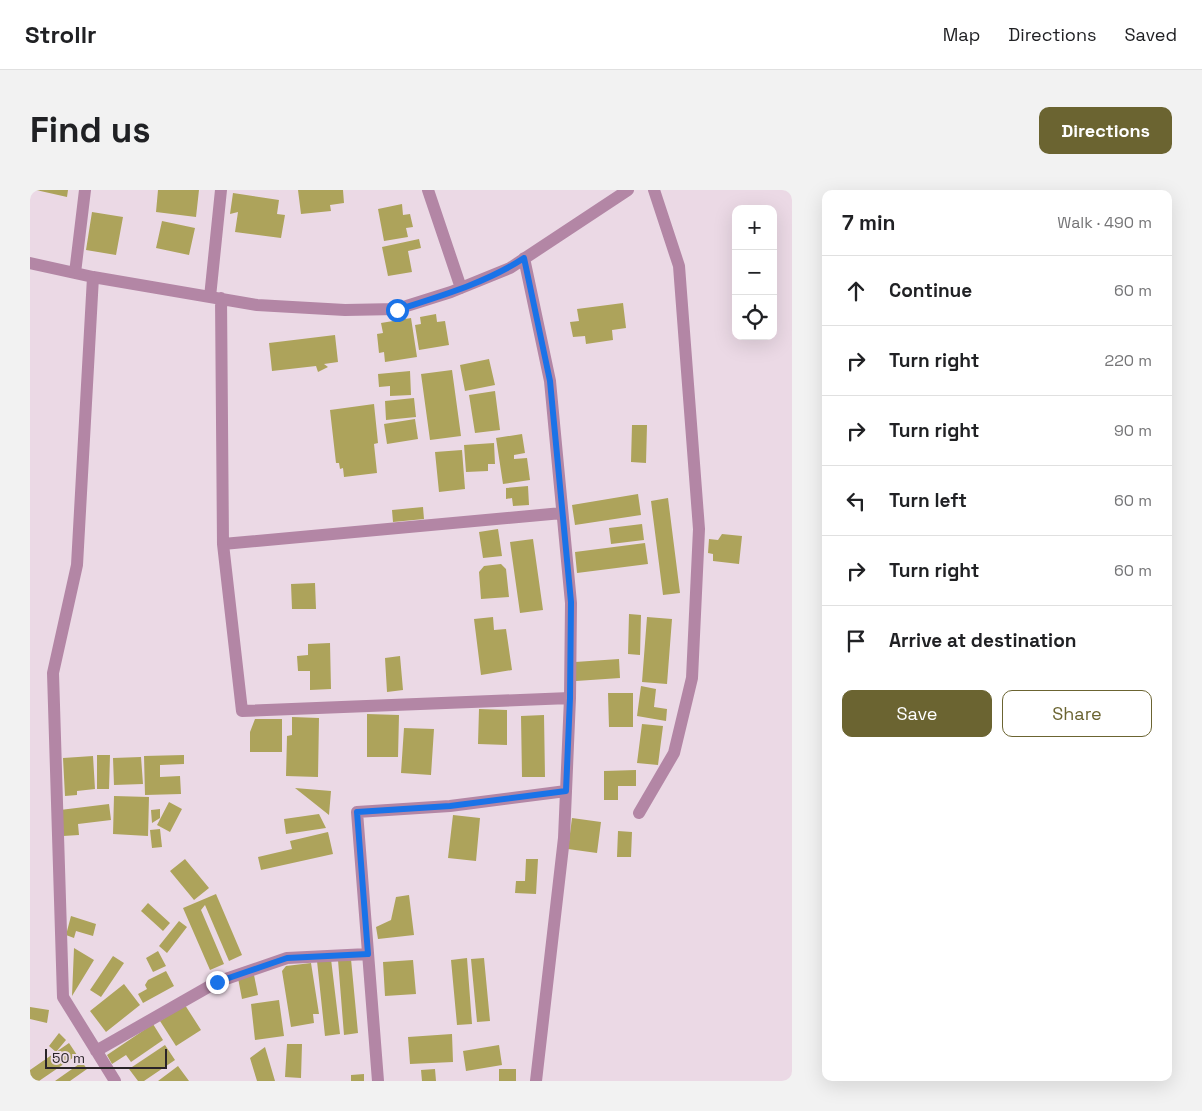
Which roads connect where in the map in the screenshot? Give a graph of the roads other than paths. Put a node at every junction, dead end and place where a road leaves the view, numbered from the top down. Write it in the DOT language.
graph roads {
  1 [pos="85,190"];
  2 [pos="221,190"];
  3 [pos="428,190"];
  4 [pos="628,190"];
  5 [pos="654,190"];
  6 [pos="524,258"];
  7 [pos="30,263"];
  8 [pos="75,273"];
  9 [pos="94,277"];
  10 [pos="461,288"];
  11 [pos="215,297"];
  12 [pos="562,513"];
  13 [pos="223,544"];
  14 [pos="570,698"];
  15 [pos="566,791"];
  16 [pos="639,812"];
  17 [pos="368,954"];
  18 [pos="96,1051"];
  19 [pos="115,1081"];
  20 [pos="378,1081"];
  21 [pos="536,1081"];
  1 -- 8 [label="street"];
  2 -- 11 [label="street"];
  3 -- 10 [label="street"];
  4 -- 6 [label="street"];
  5 -- 16 [label="street"];
  6 -- 10 [label="street"];
  6 -- 12 [label="street"];
  7 -- 8 [label="street"];
  8 -- 9 [label="street"];
  9 -- 11 [label="street"];
  9 -- 18 [label="street"];
  10 -- 11 [label="street"];
  11 -- 13 [label="street"];
  12 -- 13 [label="street"];
  12 -- 14 [label="street"];
  13 -- 14 [label="street"];
  14 -- 15 [label="street"];
  15 -- 17 [label="street"];
  15 -- 21 [label="street"];
  17 -- 18 [label="street"];
  17 -- 20 [label="street"];
  18 -- 19 [label="street"];
}
